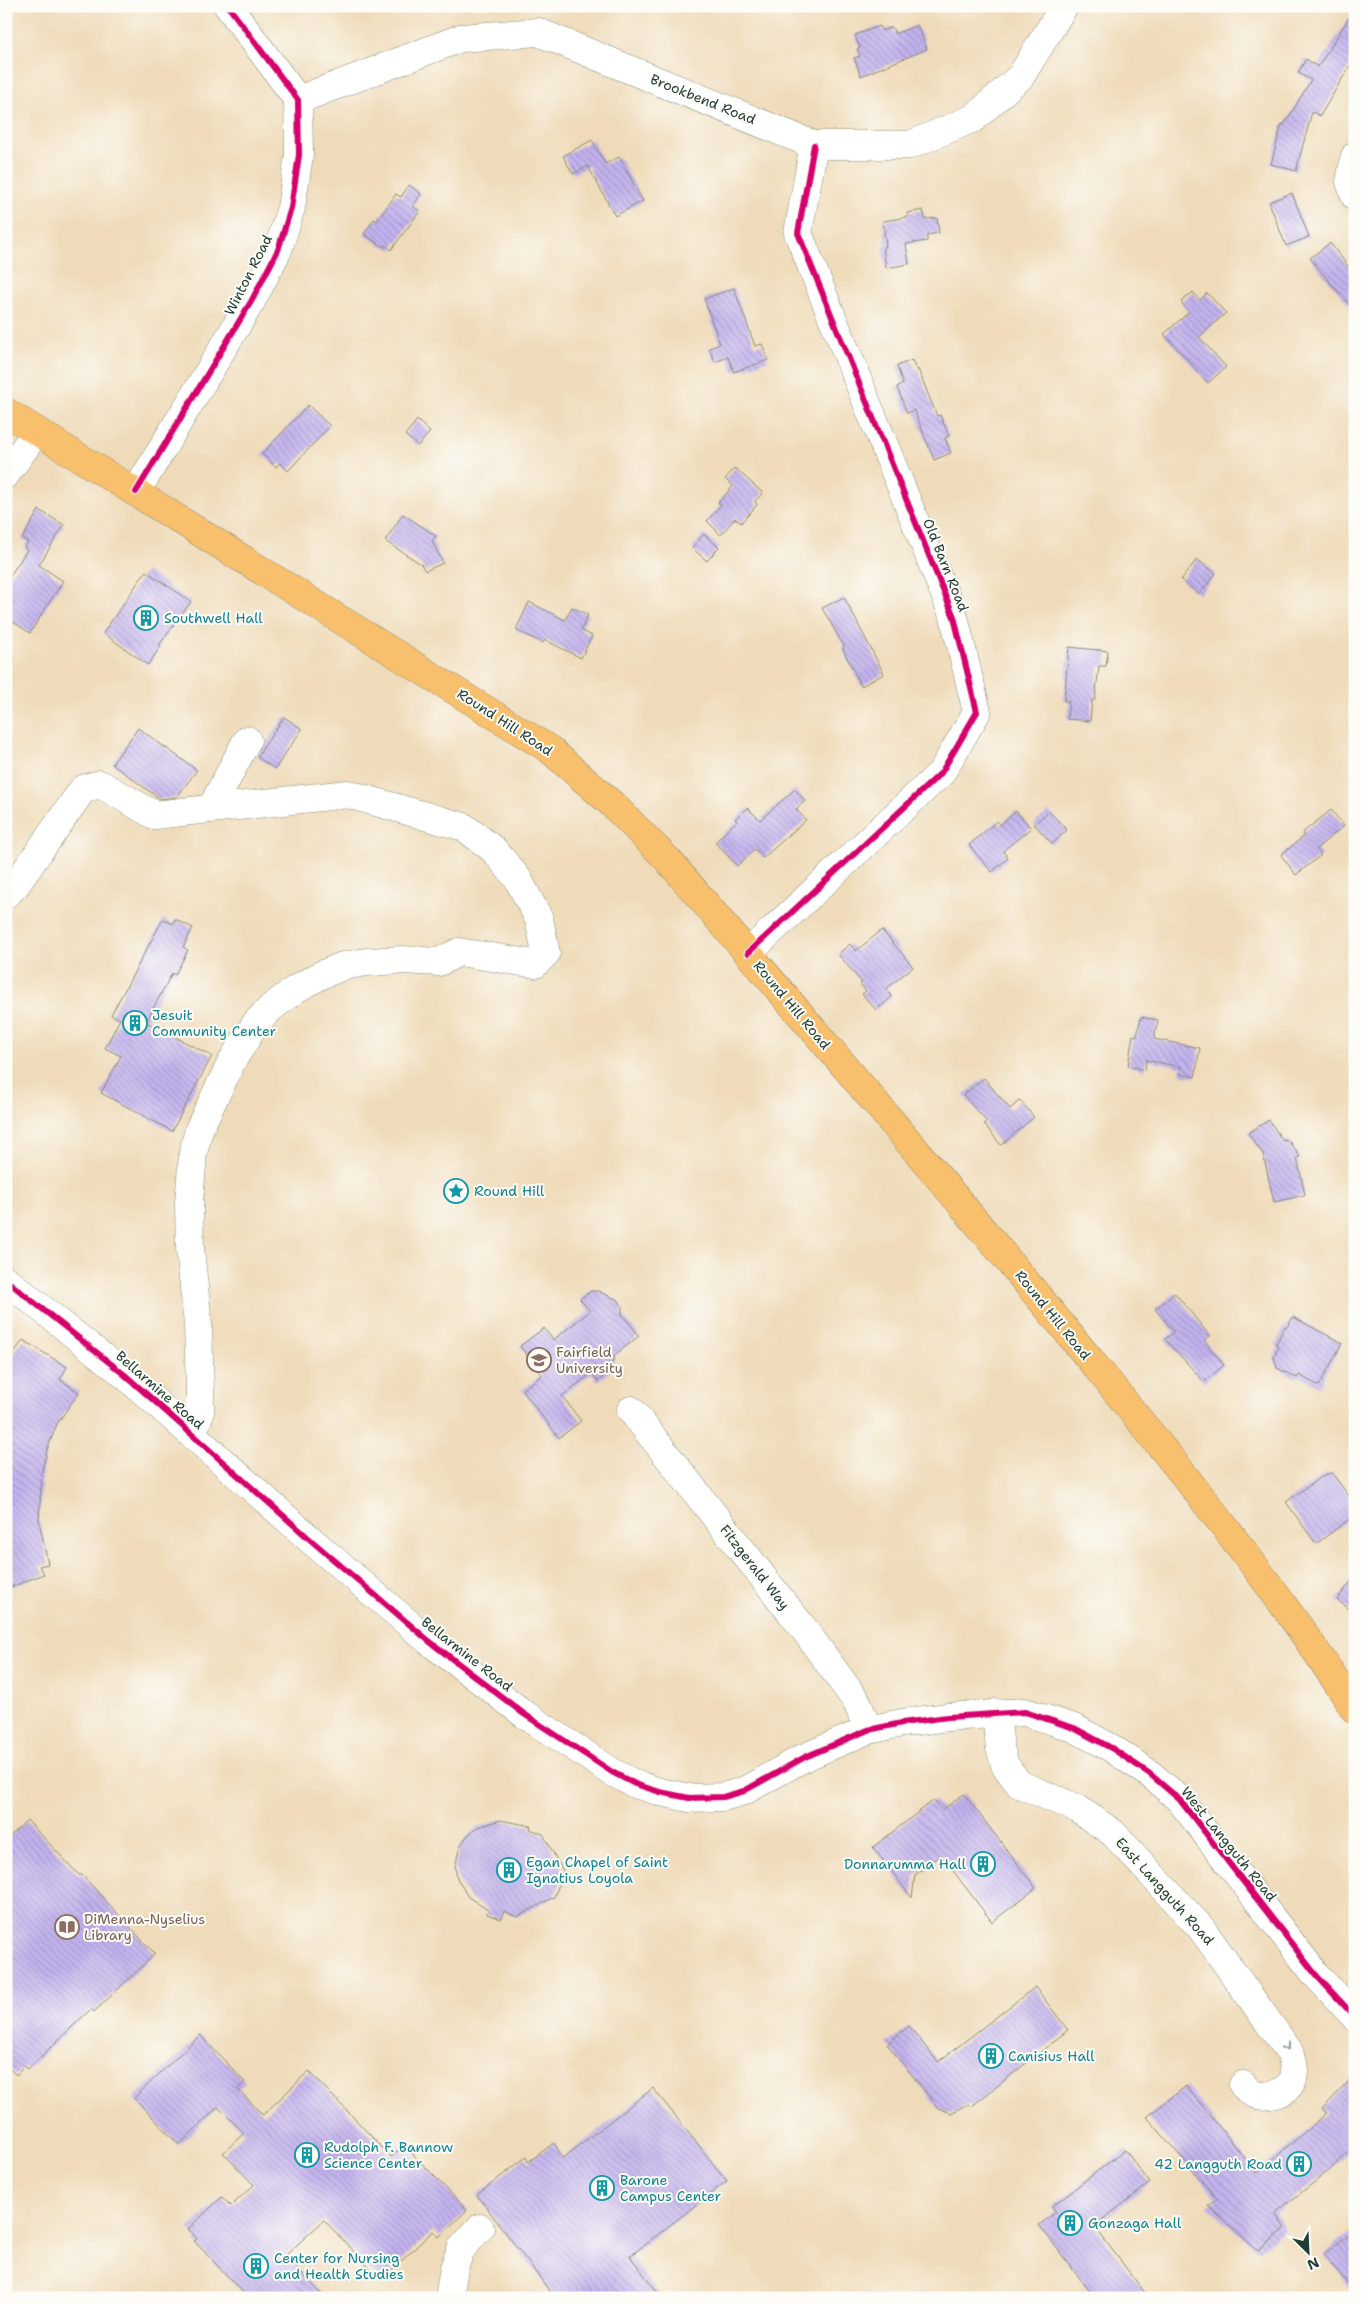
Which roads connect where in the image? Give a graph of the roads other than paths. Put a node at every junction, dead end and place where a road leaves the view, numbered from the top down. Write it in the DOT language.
graph roads {
  1 [pos="228,6"];
  2 [pos="1064,6"];
  3 [pos="298,100"];
  4 [pos="814,144"];
  5 [pos="1355,156"];
  6 [pos="1355,196"];
  7 [pos="6,412"];
  8 [pos="36,431"];
  9 [pos="6,474"];
  10 [pos="136,492"];
  11 [pos="247,740"];
  12 [pos="211,809"];
  13 [pos="6,894"];
  14 [pos="748,953"];
  15 [pos="6,1280"];
  16 [pos="631,1410"];
  17 [pos="189,1432"];
  18 [pos="1355,1710"];
  19 [pos="996,1713"];
  20 [pos="868,1730"];
  21 [pos="1355,2017"];
  22 [pos="1243,2085"];
  23 [pos="480,2228"];
  24 [pos="449,2298"];
  1 -- 3 [label="street"];
  2 -- 4 [label="street, Brookbend Road"];
  3 -- 4 [label="street, Brookbend Road"];
  3 -- 10 [label="street, Winton Road"];
  4 -- 14 [label="street, Old Barn Road"];
  5 -- 6 [label="street"];
  7 -- 8 [label="main road, Round Hill Road"];
  8 -- 9 [label="street"];
  8 -- 10 [label="main road, Round Hill Road"];
  10 -- 14 [label="main road, Round Hill Road"];
  11 -- 12 [label="street"];
  12 -- 13 [label="street"];
  12 -- 17 [label="street"];
  14 -- 18 [label="main road, Round Hill Road"];
  15 -- 17 [label="street, Bellarmine Road"];
  16 -- 20 [label="street, Fitzgerald Way"];
  17 -- 20 [label="street, Bellarmine Road"];
  19 -- 20 [label="street, Bellarmine Road"];
  19 -- 21 [label="street, West Langguth Road"];
  19 -- 22 [label="street, East Langguth Road, one-way"];
  23 -- 24 [label="street"];
}
